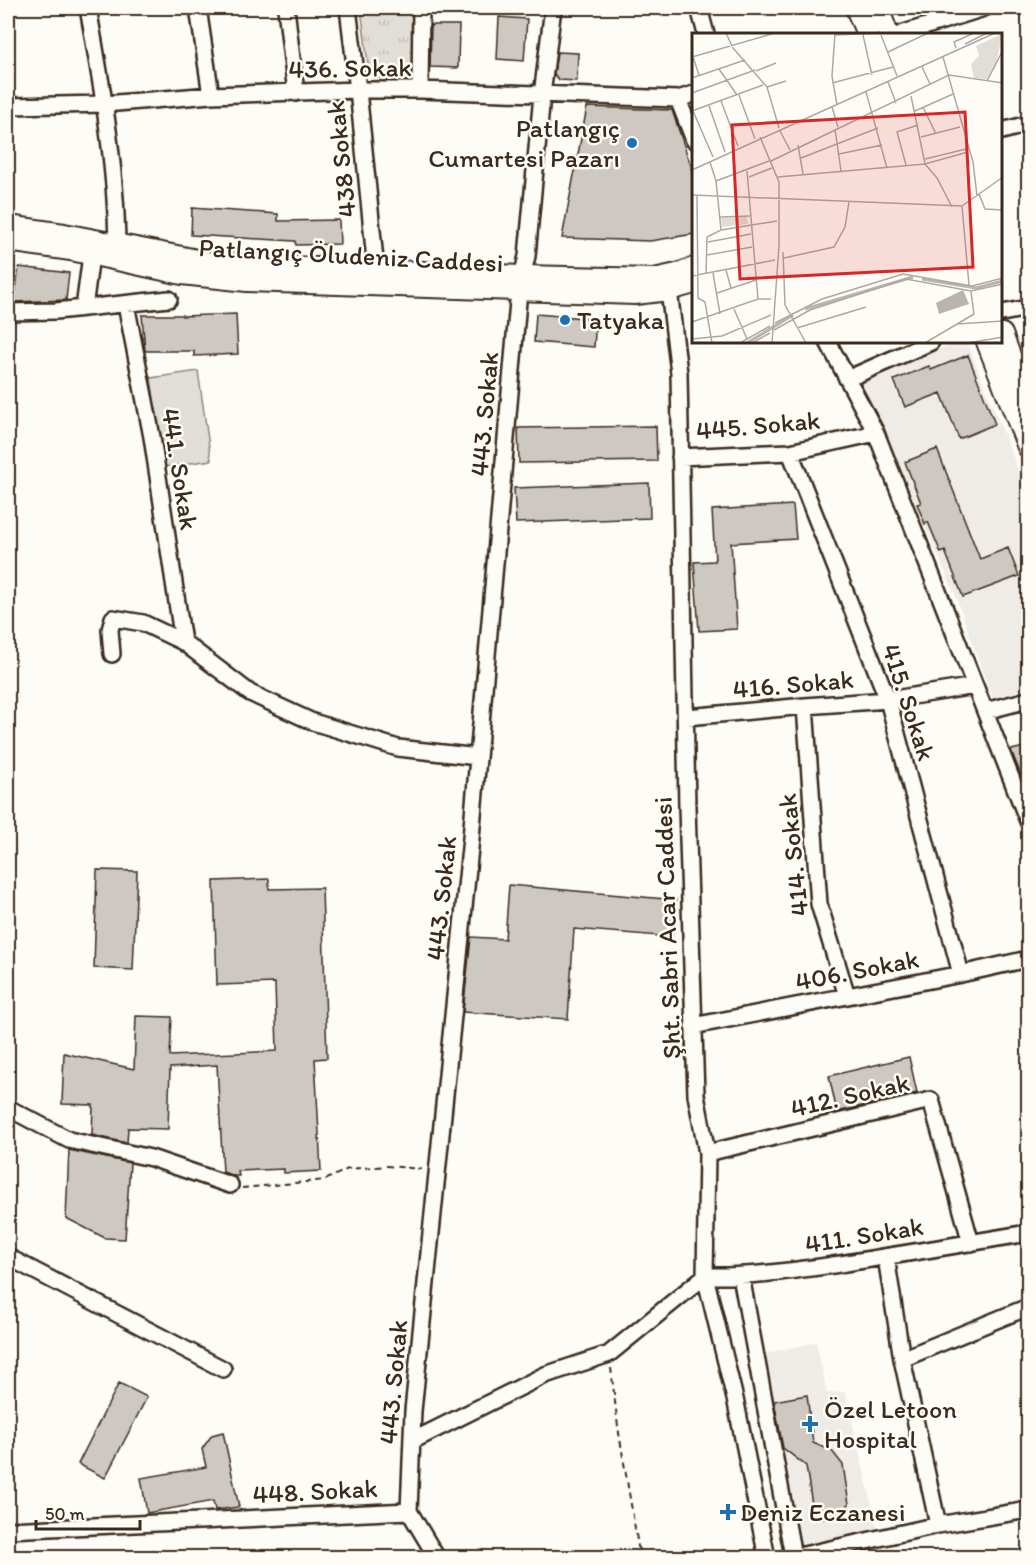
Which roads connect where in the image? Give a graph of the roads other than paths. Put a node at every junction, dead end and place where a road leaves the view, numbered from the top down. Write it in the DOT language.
graph roads {
  1 [pos="88,8"];
  2 [pos="198,8"];
  3 [pos="286,8"];
  4 [pos="348,8"];
  5 [pos="421,8"];
  6 [pos="553,8"];
  7 [pos="699,8"];
  8 [pos="856,8"];
  9 [pos="878,8"];
  10 [pos="984,8"];
  11 [pos="706,33"];
  12 [pos="867,33"];
  13 [pos="888,33"];
  14 [pos="904,33"];
  15 [pos="358,90"];
  16 [pos="420,90"];
  17 [pos="296,93"];
  18 [pos="211,95"];
  19 [pos="542,95"];
  20 [pos="692,95"];
  21 [pos="678,99"];
  22 [pos="105,104"];
  23 [pos="8,106"];
  24 [pos="1029,124"];
  25 [pos="1003,131"];
  26 [pos="692,135"];
  27 [pos="8,226"];
  28 [pos="8,241"];
  29 [pos="117,244"];
  30 [pos="91,255"];
  31 [pos="692,269"];
  32 [pos="376,270"];
  33 [pos="521,283"];
  34 [pos="692,284"];
  35 [pos="669,290"];
  36 [pos="169,299"];
  37 [pos="126,304"];
  38 [pos="84,308"];
  39 [pos="1029,308"];
  40 [pos="8,312"];
  41 [pos="1003,313"];
  42 [pos="1003,337"];
  43 [pos="829,344"];
  44 [pos="926,344"];
  45 [pos="988,344"];
  46 [pos="847,379"];
  47 [pos="1029,403"];
  48 [pos="876,433"];
  49 [pos="1029,447"];
  50 [pos="790,452"];
  51 [pos="680,457"];
  52 [pos="183,642"];
  53 [pos="112,654"];
  54 [pos="975,686"];
  55 [pos="888,700"];
  56 [pos="1029,700"];
  57 [pos="805,706"];
  58 [pos="985,711"];
  59 [pos="687,717"];
  60 [pos="478,757"];
  61 [pos="1029,821"];
  62 [pos="1029,959"];
  63 [pos="961,975"];
  64 [pos="847,996"];
  65 [pos="693,1026"];
  66 [pos="8,1108"];
  67 [pos="707,1153"];
  68 [pos="230,1185"];
  69 [pos="1029,1233"];
  70 [pos="971,1243"];
  71 [pos="8,1257"];
  72 [pos="886,1257"];
  73 [pos="705,1275"];
  74 [pos="741,1276"];
  75 [pos="1029,1307"];
  76 [pos="902,1359"];
  77 [pos="223,1369"];
  78 [pos="412,1441"];
  79 [pos="1029,1510"];
  80 [pos="409,1511"];
  81 [pos="938,1525"];
  82 [pos="8,1530"];
  83 [pos="437,1557"];
  84 [pos="768,1557"];
  85 [pos="791,1557"];
  1 -- 22 [label="street"];
  2 -- 18 [label="street"];
  3 -- 17 [label="street"];
  4 -- 15 [label="street, 438 Sokak"];
  5 -- 16 [label="street"];
  6 -- 19 [label="street, 443. Sokak"];
  7 -- 11 [label="street"];
  8 -- 12 [label="main road"];
  9 -- 13 [label="main road"];
  10 -- 14 [label="street"];
  15 -- 16 [label="street, 436. Sokak"];
  15 -- 17 [label="street, 436. Sokak"];
  15 -- 32 [label="street, 438 Sokak"];
  16 -- 19 [label="street, 436. Sokak"];
  17 -- 18 [label="street, 436. Sokak"];
  18 -- 22 [label="street, 436. Sokak"];
  19 -- 21 [label="street, 436. Sokak"];
  19 -- 33 [label="street, 443. Sokak"];
  20 -- 21 [label="street, 436. Sokak"];
  21 -- 26 [label="street"];
  22 -- 23 [label="street, 436. Sokak"];
  22 -- 29 [label="street"];
  24 -- 25 [label="street"];
  27 -- 29 [label="main road, Patlangıç Öludeniz Caddesi"];
  28 -- 30 [label="main road, Patlangıç Öludeniz Caddesi"];
  29 -- 32 [label="main road, Patlangıç Öludeniz Caddesi"];
  30 -- 33 [label="main road, Patlangıç Öludeniz Caddesi"];
  30 -- 38 [label="street"];
  31 -- 33 [label="main road, Patlangıç Öludeniz Caddesi"];
  32 -- 33 [label="main road, Patlangıç Öludeniz Caddesi"];
  33 -- 35 [label="main road, Patlangıç Öludeniz Caddesi"];
  33 -- 60 [label="street, 443. Sokak"];
  34 -- 35 [label="main road, Patlangıç Öludeniz Caddesi"];
  35 -- 51 [label="street, Şht. Sabri Acar Caddesi"];
  36 -- 37 [label="street"];
  37 -- 38 [label="street"];
  37 -- 52 [label="street, 441. Sokak"];
  38 -- 40 [label="street"];
  39 -- 41 [label="street"];
  42 -- 47 [label="main road"];
  43 -- 46 [label="street"];
  44 -- 46 [label="street"];
  45 -- 49 [label="main road"];
  46 -- 48 [label="street"];
  48 -- 50 [label="street, 445. Sokak"];
  48 -- 54 [label="street"];
  50 -- 51 [label="street, 445. Sokak"];
  50 -- 55 [label="street, 415. Sokak"];
  51 -- 59 [label="street, Şht. Sabri Acar Caddesi"];
  52 -- 53 [label="street"];
  52 -- 60 [label="street"];
  54 -- 55 [label="street, 416. Sokak"];
  54 -- 58 [label="street"];
  55 -- 57 [label="street, 416. Sokak"];
  55 -- 63 [label="street, 415. Sokak"];
  56 -- 58 [label="street"];
  57 -- 59 [label="street, 416. Sokak"];
  57 -- 64 [label="street, 414. Sokak"];
  58 -- 61 [label="street"];
  59 -- 65 [label="street, Şht. Sabri Acar Caddesi"];
  60 -- 78 [label="street, 443. Sokak"];
  62 -- 63 [label="street, 406. Sokak"];
  63 -- 64 [label="street, 406. Sokak"];
  64 -- 65 [label="street, 406. Sokak"];
  65 -- 67 [label="street, Şht. Sabri Acar Caddesi"];
  66 -- 68 [label="street"];
  67 -- 70 [label="street, 412. Sokak"];
  67 -- 73 [label="street, Şht. Sabri Acar Caddesi"];
  69 -- 70 [label="street, 411. Sokak"];
  70 -- 72 [label="street, 411. Sokak"];
  71 -- 77 [label="street"];
  72 -- 74 [label="street, 411. Sokak"];
  72 -- 76 [label="street"];
  73 -- 74 [label="street, 411. Sokak"];
  73 -- 78 [label="street"];
  73 -- 84 [label="street, Şht. Sabri Acar Caddesi"];
  74 -- 85 [label="street"];
  75 -- 76 [label="street"];
  76 -- 81 [label="street"];
  78 -- 80 [label="street, 443. Sokak"];
  79 -- 81 [label="street"];
  80 -- 82 [label="street, 448. Sokak"];
  80 -- 83 [label="street"];
  81 -- 85 [label="street"];
}
